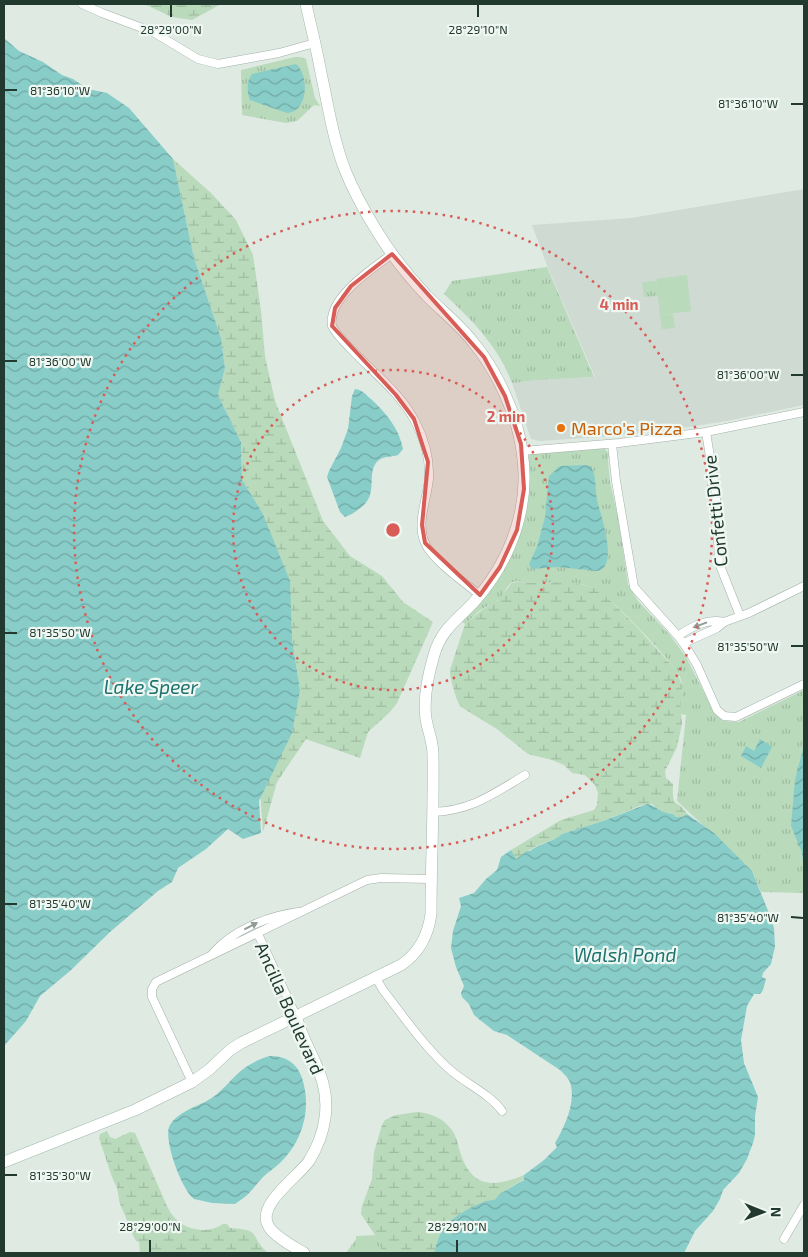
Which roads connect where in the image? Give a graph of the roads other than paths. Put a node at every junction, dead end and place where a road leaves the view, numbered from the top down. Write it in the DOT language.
graph roads {
  1 [pos="82,4"];
  2 [pos="306,4"];
  3 [pos="315,43"];
  4 [pos="392,254"];
  5 [pos="804,414"];
  6 [pos="706,432"];
  7 [pos="612,444"];
  8 [pos="522,450"];
  9 [pos="804,586"];
  10 [pos="480,595"];
  11 [pos="740,616"];
  12 [pos="724,622"];
  13 [pos="678,636"];
  14 [pos="684,643"];
  15 [pos="804,684"];
  16 [pos="525,775"];
  17 [pos="432,812"];
  18 [pos="431,879"];
  19 [pos="301,911"];
  20 [pos="258,934"];
  21 [pos="212,954"];
  22 [pos="376,978"];
  23 [pos="296,1016"];
  24 [pos="192,1082"];
  25 [pos="502,1111"];
  26 [pos="4,1162"];
  27 [pos="804,1204"];
  28 [pos="784,1240"];
  29 [pos="304,1253"];
  1 -- 3 [label="street"];
  2 -- 3 [label="street"];
  3 -- 4 [label="street"];
  4 -- 8 [label="street"];
  4 -- 10 [label="street"];
  5 -- 6 [label="street"];
  6 -- 7 [label="street"];
  6 -- 11 [label="street, Confetti Drive"];
  7 -- 8 [label="street"];
  7 -- 13 [label="street"];
  8 -- 10 [label="street"];
  9 -- 11 [label="street"];
  10 -- 17 [label="street"];
  11 -- 12 [label="street"];
  12 -- 13 [label="street, one-way"];
  12 -- 14 [label="street"];
  13 -- 14 [label="street"];
  14 -- 15 [label="street"];
  16 -- 17 [label="street"];
  17 -- 18 [label="street"];
  18 -- 19 [label="street"];
  18 -- 22 [label="street"];
  19 -- 20 [label="street"];
  21 -- 19 [label="street, one-way"];
  20 -- 21 [label="street"];
  20 -- 23 [label="street, Ancilla Boulevard"];
  21 -- 24 [label="street"];
  22 -- 23 [label="street"];
  22 -- 25 [label="street"];
  23 -- 24 [label="street"];
  23 -- 29 [label="street, Ancilla Boulevard"];
  24 -- 26 [label="street"];
  27 -- 28 [label="street"];
}
